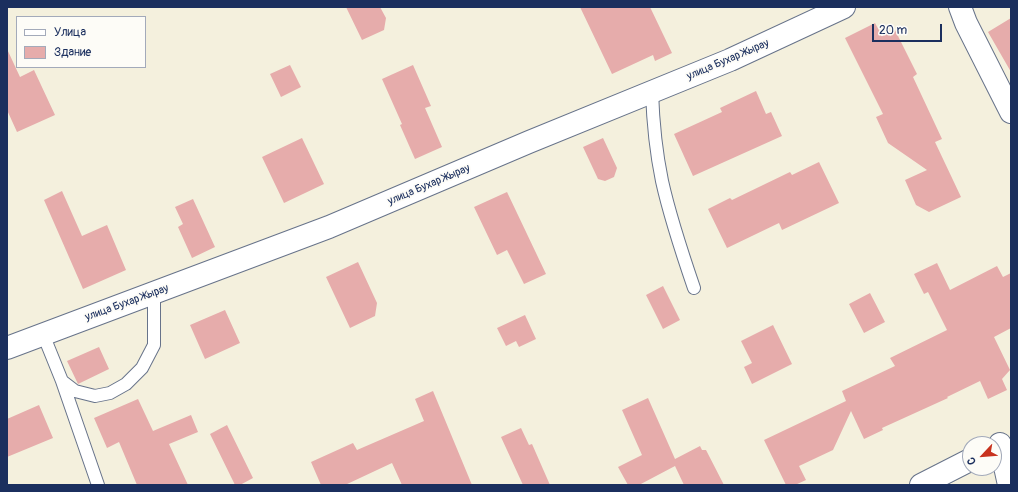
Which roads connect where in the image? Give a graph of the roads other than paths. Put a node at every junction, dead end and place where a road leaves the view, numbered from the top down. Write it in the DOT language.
graph roads {
  1 [pos="844,7"];
  2 [pos="960,7"];
  3 [pos="652,92"];
  4 [pos="1011,112"];
  5 [pos="694,288"];
  6 [pos="154,293"];
  7 [pos="43,334"];
  8 [pos="7,348"];
  9 [pos="62,381"];
  10 [pos="1002,442"];
  11 [pos="962,464"];
  12 [pos="98,485"];
  13 [pos="921,485"];
  14 [pos="1009,485"];
  1 -- 3 [label="street, улица Бухар Жырау"];
  2 -- 4 [label="street"];
  3 -- 5 [label="lane"];
  3 -- 6 [label="street, улица Бухар Жырау"];
  6 -- 7 [label="street, улица Бухар Жырау"];
  6 -- 9 [label="lane"];
  7 -- 8 [label="street, улица Бухар Жырау"];
  7 -- 9 [label="lane"];
  9 -- 12 [label="lane"];
  10 -- 14 [label="street"];
  11 -- 13 [label="street"];
}
